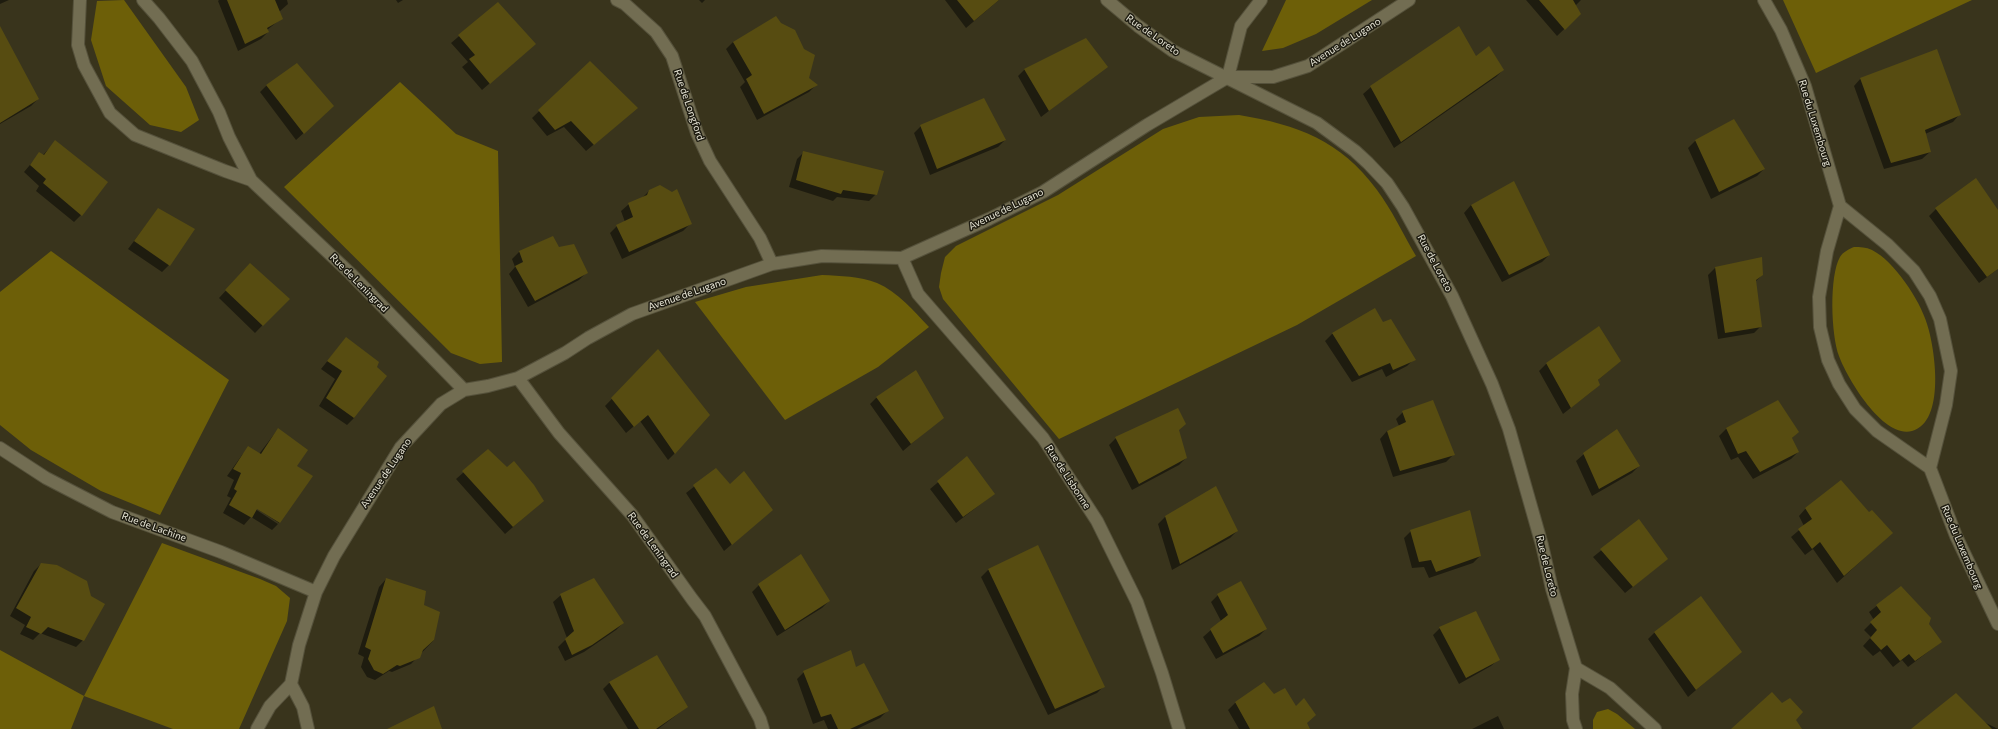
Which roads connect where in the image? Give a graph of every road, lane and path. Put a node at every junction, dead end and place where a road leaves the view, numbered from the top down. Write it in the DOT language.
graph roads {
  1 [pos="80,0"];
  2 [pos="143,0"];
  3 [pos="617,0"];
  4 [pos="1107,0"];
  5 [pos="1261,0"];
  6 [pos="1409,0"];
  7 [pos="1764,0"];
  8 [pos="1228,78"];
  9 [pos="252,180"];
  10 [pos="1840,206"];
  11 [pos="902,258"];
  12 [pos="772,264"];
  13 [pos="518,378"];
  14 [pos="464,390"];
  15 [pos="0,448"];
  16 [pos="1930,468"];
  17 [pos="316,592"];
  18 [pos="1998,624"];
  19 [pos="1576,668"];
  20 [pos="291,684"];
  21 [pos="257,729"];
  22 [pos="308,729"];
  23 [pos="763,729"];
  24 [pos="1180,729"];
  25 [pos="1576,729"];
  26 [pos="1655,729"];
  1 -- 9 [label="street, Rue de Leningrad"];
  2 -- 9 [label="street, Rue de Leningrad"];
  3 -- 12 [label="street, Rue de Longford"];
  4 -- 8 [label="street, Rue de Loreto"];
  5 -- 8 [label="street"];
  6 -- 8 [label="street, Avenue de Lugano"];
  7 -- 10 [label="street, Rue du Luxembourg"];
  8 -- 11 [label="street, Avenue de Lugano"];
  8 -- 19 [label="street, Rue de Loreto"];
  9 -- 14 [label="street, Rue de Leningrad"];
  10 -- 16 [label="street"];
  10 -- 16 [label="street"];
  11 -- 12 [label="street, Avenue de Lugano"];
  11 -- 24 [label="street, Rue de Lisbonne"];
  12 -- 13 [label="street, Avenue de Lugano"];
  13 -- 14 [label="street, Avenue de Lugano"];
  13 -- 23 [label="street, Rue de Leningrad"];
  14 -- 17 [label="street, Avenue de Lugano"];
  15 -- 17 [label="street, Rue de Lachine"];
  16 -- 18 [label="street, Rue du Luxembourg"];
  17 -- 20 [label="street, Avenue de Lugano"];
  19 -- 25 [label="street, Rue de Loreto"];
  19 -- 26 [label="street"];
  20 -- 21 [label="street"];
  20 -- 22 [label="street"];
}
